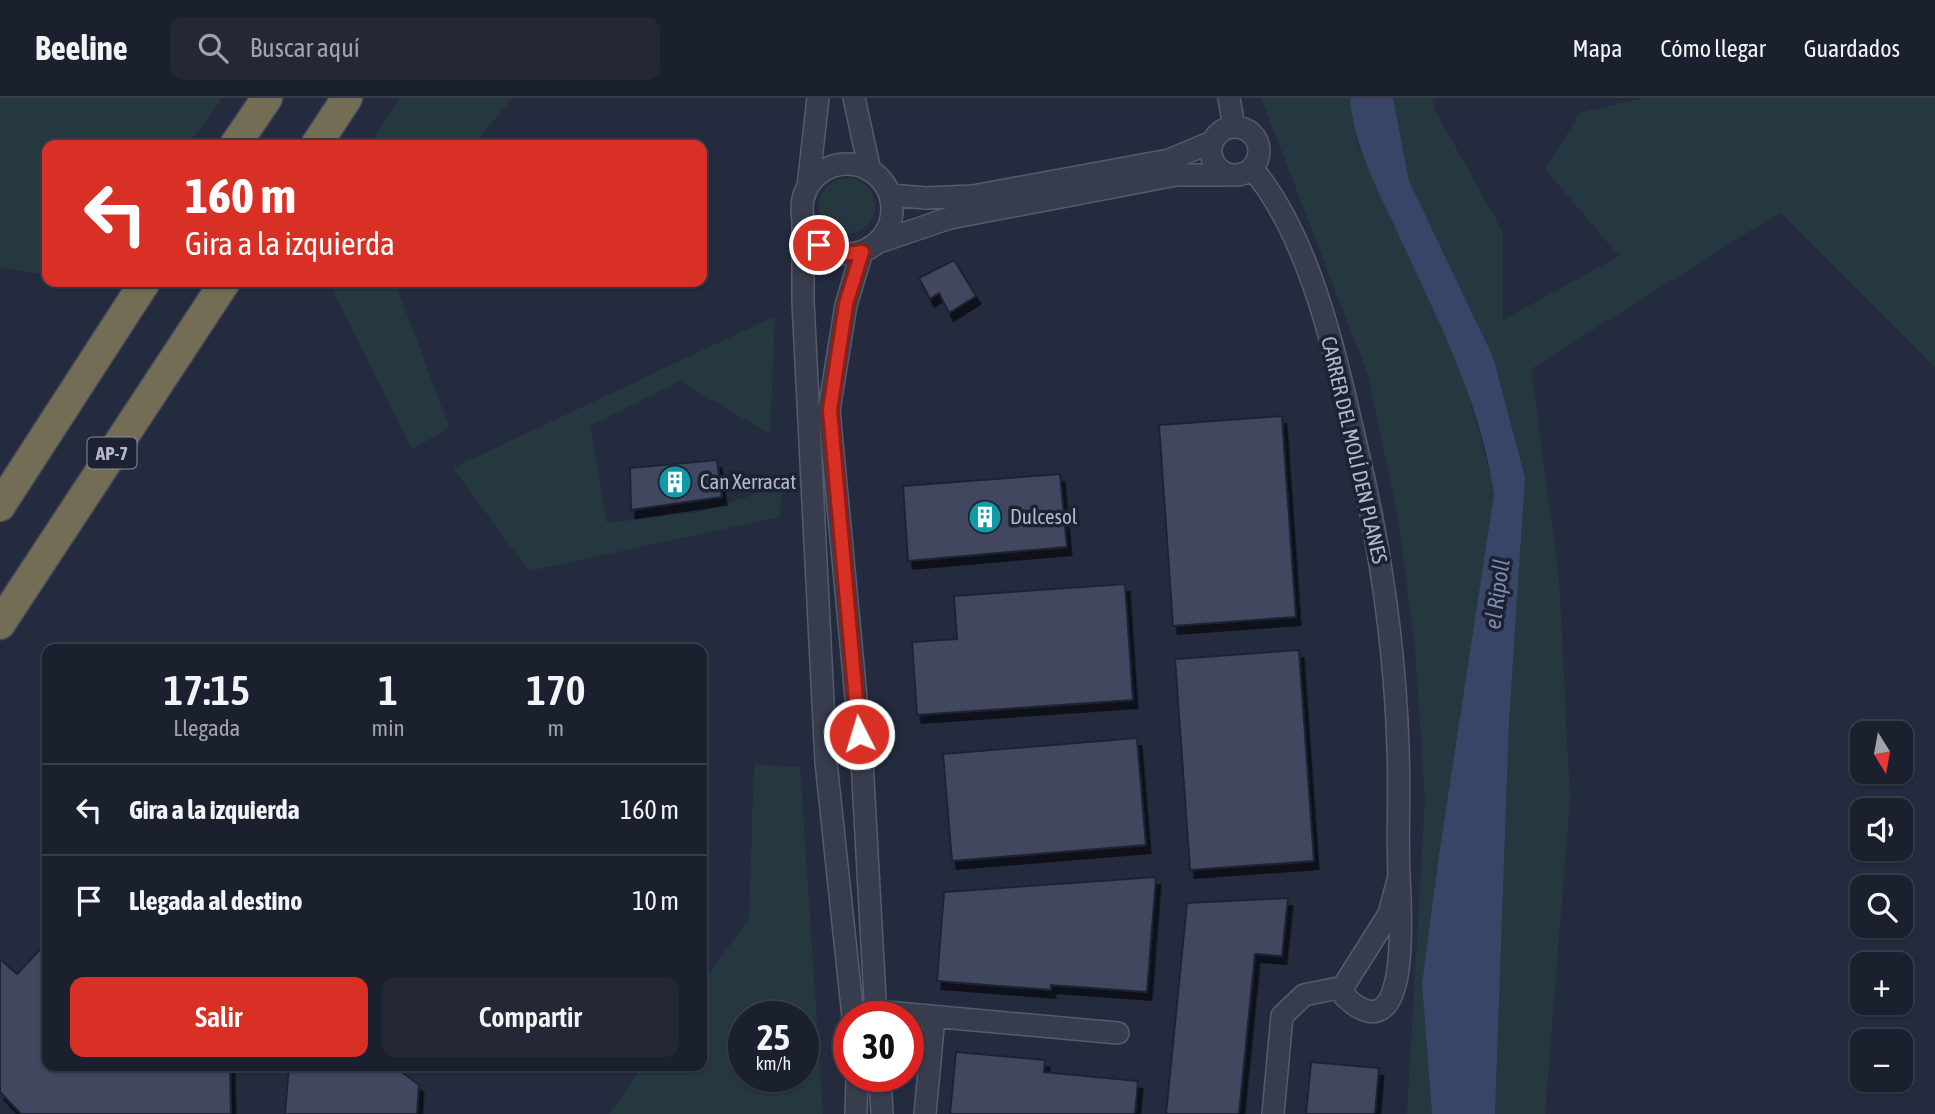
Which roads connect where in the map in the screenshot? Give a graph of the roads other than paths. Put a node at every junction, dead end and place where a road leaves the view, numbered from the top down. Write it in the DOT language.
graph roads {
  1 [pos="267,98"];
  2 [pos="347,98"];
  3 [pos="818,98"];
  4 [pos="854,98"];
  5 [pos="1229,98"];
  6 [pos="1234,127"];
  7 [pos="239,140"];
  8 [pos="319,140"];
  9 [pos="1212,142"];
  10 [pos="1252,168"];
  11 [pos="870,171"];
  12 [pos="1227,175"];
  13 [pos="808,187"];
  14 [pos="890,195"];
  15 [pos="803,219"];
  16 [pos="870,247"];
  17 [pos="142,287"];
  18 [pos="222,287"];
  19 [pos="0,506"];
  20 [pos="0,624"];
  21 [pos="1399,876"];
  22 [pos="1343,987"];
  23 [pos="851,1001"];
  24 [pos="875,1001"];
  25 [pos="924,1016"];
  26 [pos="934,1017"];
  27 [pos="1118,1033"];
  28 [pos="856,1092"];
  29 [pos="881,1092"];
  30 [pos="856,1114"];
  31 [pos="882,1114"];
  32 [pos="925,1114"];
  33 [pos="1273,1114"];
  1 -- 7 [label="highway"];
  2 -- 8 [label="highway"];
  3 -- 13 [label="street"];
  4 -- 11 [label="street"];
  5 -- 6 [label="street"];
  6 -- 9 [label="street"];
  6 -- 10 [label="street"];
  9 -- 12 [label="street"];
  9 -- 14 [label="street"];
  10 -- 12 [label="street"];
  10 -- 21 [label="street, CARRER DEL MOLÍ DEN PLANES"];
  11 -- 13 [label="street"];
  11 -- 14 [label="street"];
  12 -- 16 [label="street"];
  13 -- 15 [label="street"];
  14 -- 16 [label="street"];
  15 -- 16 [label="street"];
  15 -- 23 [label="street"];
  16 -- 24 [label="street"];
  17 -- 19 [label="highway"];
  18 -- 20 [label="highway, AP-7"];
  21 -- 22 [label="street, CARRER DEL MOLÍ DEN PLANES"];
  21 -- 22 [label="street, CARRER DEL MOLÍ DEN PLANES"];
  22 -- 33 [label="street"];
  25 -- 26 [label="street"];
  26 -- 27 [label="street"];
  26 -- 32 [label="street"];
  28 -- 30 [label="street"];
  29 -- 31 [label="street"];
}
